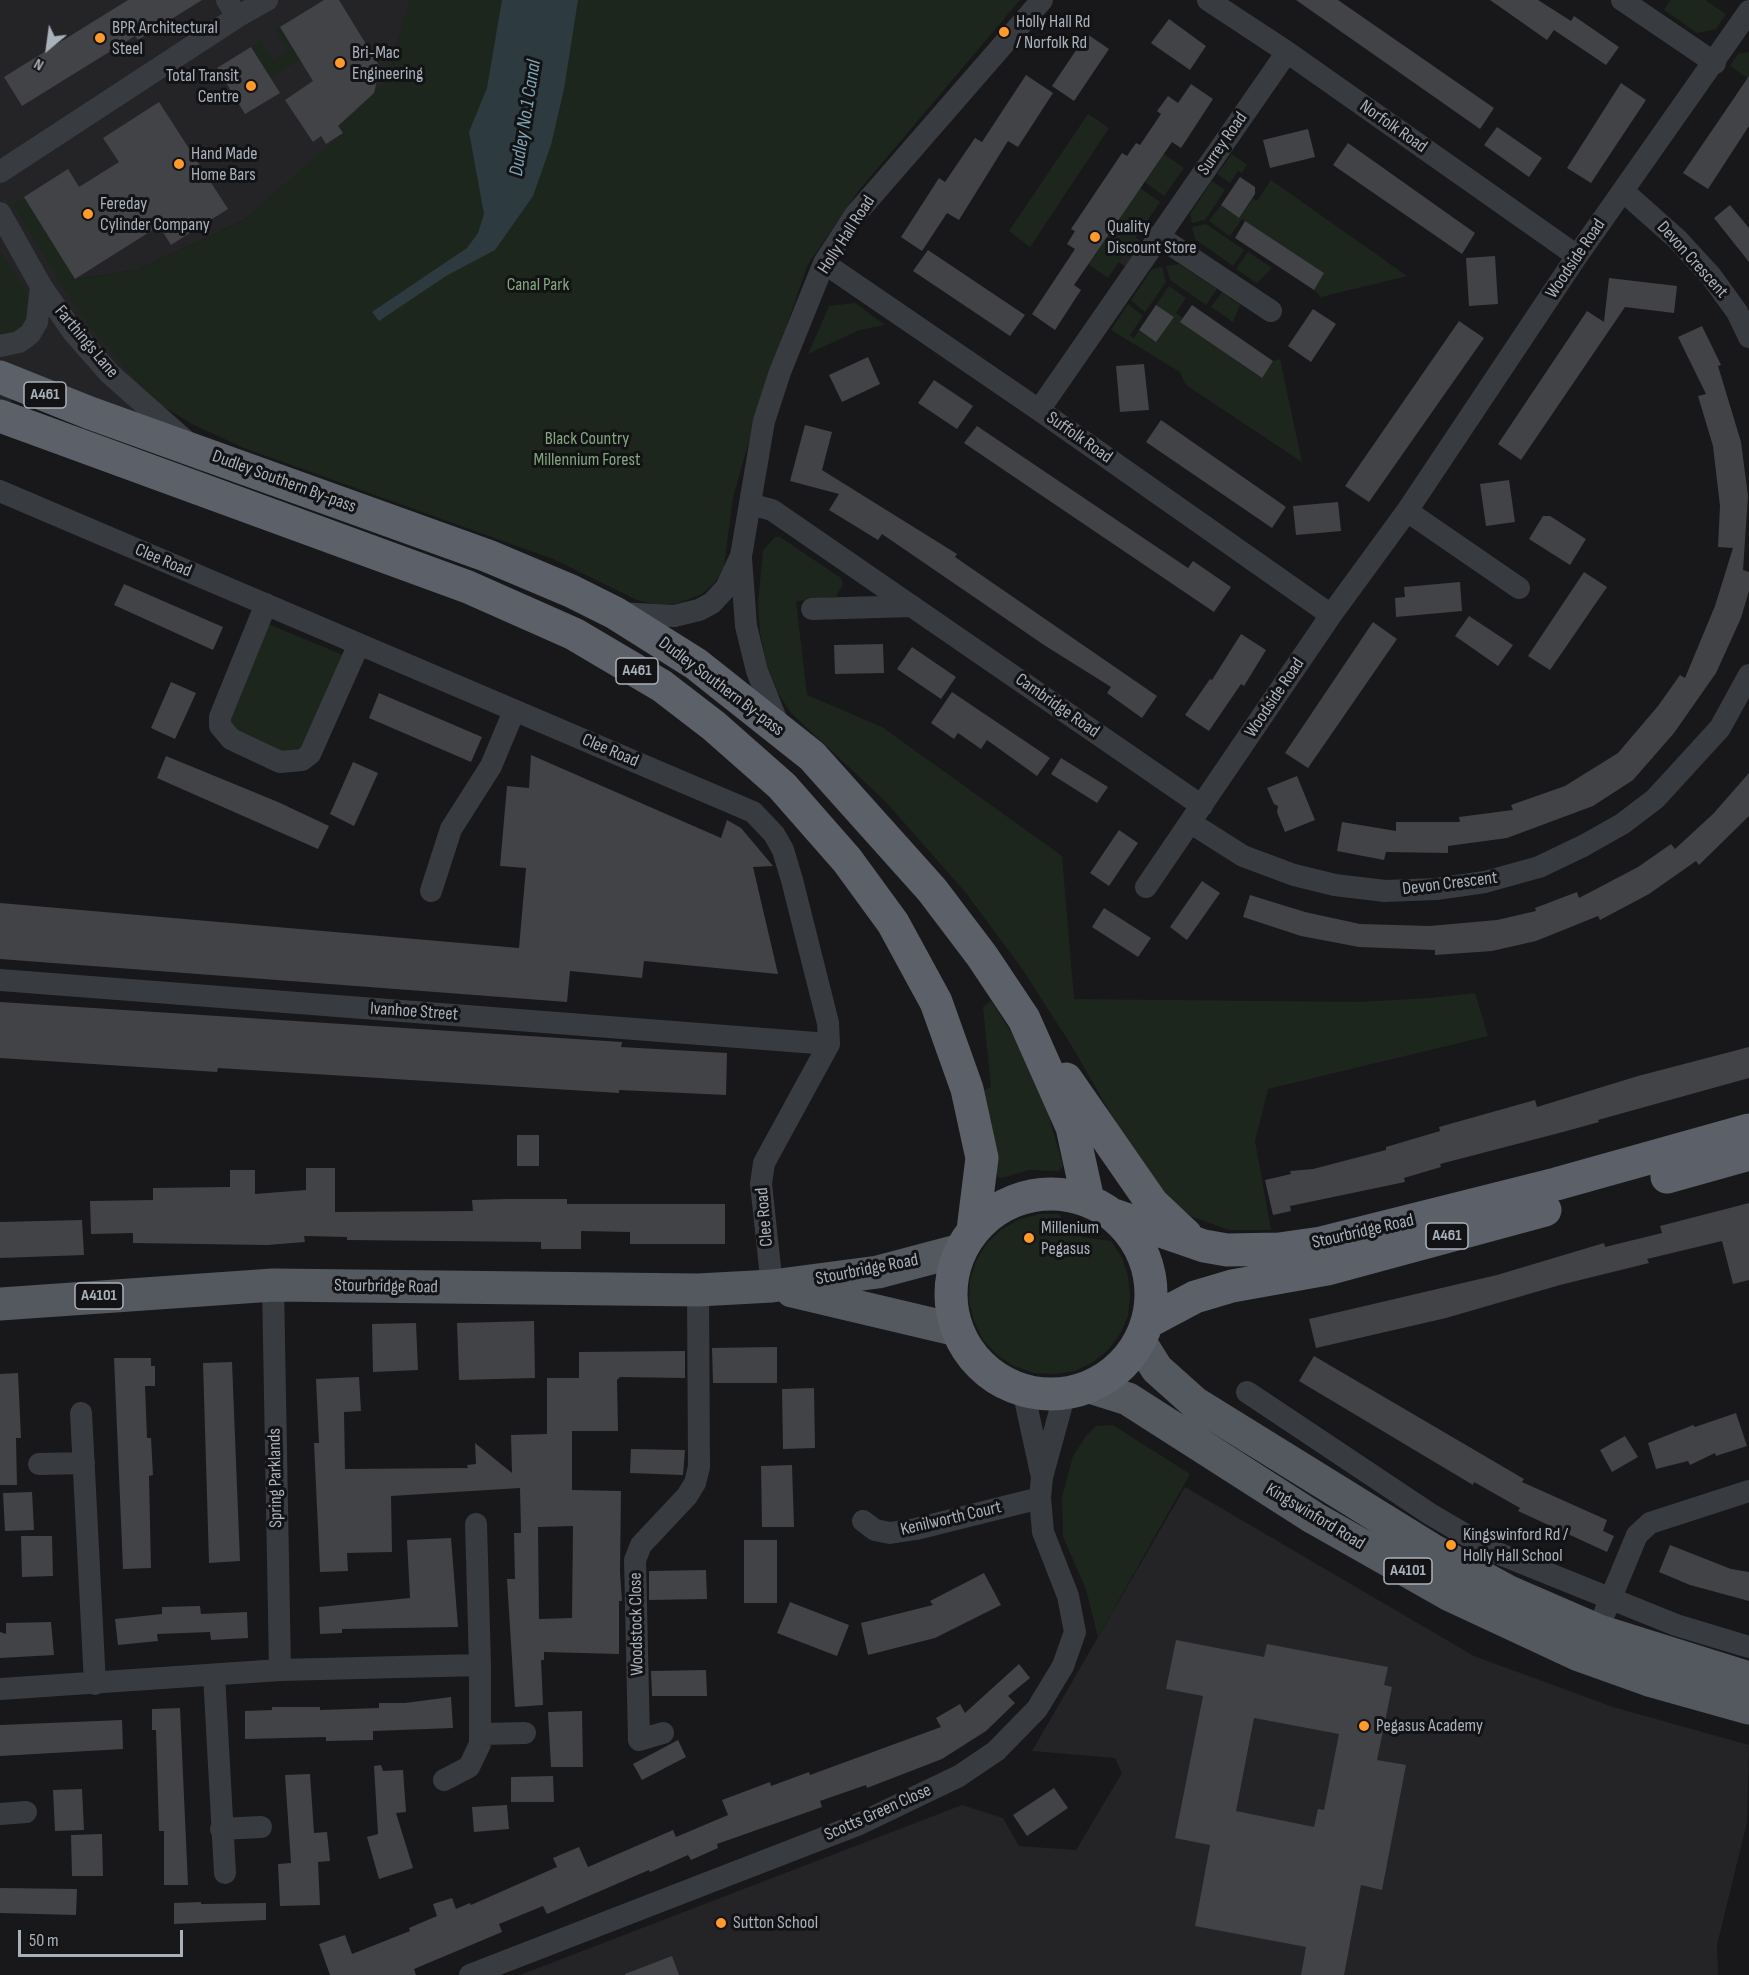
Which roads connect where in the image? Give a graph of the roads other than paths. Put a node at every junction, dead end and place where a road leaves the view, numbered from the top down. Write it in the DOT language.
graph roads {
  1 [pos="267,0"];
  2 [pos="1042,0"];
  3 [pos="1208,0"];
  4 [pos="1622,0"];
  5 [pos="232,8"];
  6 [pos="1748,15"];
  7 [pos="1287,52"];
  8 [pos="1715,63"];
  9 [pos="0,172"];
  10 [pos="1623,191"];
  11 [pos="0,213"];
  12 [pos="1158,236"];
  13 [pos="1577,256"];
  14 [pos="824,263"];
  15 [pos="40,286"];
  16 [pos="1271,311"];
  17 [pos="1749,337"];
  18 [pos="0,346"];
  19 [pos="0,377"];
  20 [pos="1039,410"];
  21 [pos="0,416"];
  22 [pos="198,451"];
  23 [pos="0,491"];
  24 [pos="750,504"];
  25 [pos="1407,511"];
  26 [pos="741,556"];
  27 [pos="1519,588"];
  28 [pos="266,604"];
  29 [pos="912,606"];
  30 [pos="812,609"];
  31 [pos="615,613"];
  32 [pos="1331,615"];
  33 [pos="359,644"];
  34 [pos="1749,675"];
  35 [pos="514,711"];
  36 [pos="781,731"];
  37 [pos="1196,814"];
  38 [pos="1146,887"];
  39 [pos="431,891"];
  40 [pos="0,980"];
  41 [pos="1024,1019"];
  42 [pos="828,1044"];
  43 [pos="1749,1130"];
  44 [pos="1749,1154"];
  45 [pos="1101,1208"];
  46 [pos="967,1240"];
  47 [pos="1204,1246"];
  48 [pos="273,1285"];
  49 [pos="772,1286"];
  50 [pos="698,1290"];
  51 [pos="0,1304"];
  52 [pos="957,1330"];
  53 [pos="1144,1332"];
  54 [pos="1023,1390"];
  55 [pos="1077,1390"];
  56 [pos="1247,1392"];
  57 [pos="81,1413"];
  58 [pos="84,1463"];
  59 [pos="39,1464"];
  60 [pos="1041,1487"];
  61 [pos="1749,1491"];
  62 [pos="1336,1492"];
  63 [pos="1430,1514"];
  64 [pos="863,1521"];
  65 [pos="476,1524"];
  66 [pos="1610,1599"];
  67 [pos="1599,1631"];
  68 [pos="1749,1647"];
  69 [pos="480,1665"];
  70 [pos="280,1670"];
  71 [pos="214,1675"];
  72 [pos="1749,1678"];
  73 [pos="95,1684"];
  74 [pos="0,1689"];
  75 [pos="1749,1708"];
  76 [pos="525,1733"];
  77 [pos="663,1733"];
  78 [pos="482,1734"];
  79 [pos="444,1780"];
  80 [pos="26,1812"];
  81 [pos="0,1814"];
  82 [pos="261,1827"];
  83 [pos="221,1829"];
  84 [pos="225,1873"];
  85 [pos="470,1975"];
  1 -- 5 [label="street"];
  2 -- 14 [label="street, Holly Hall Road"];
  3 -- 7 [label="street, Norfolk Road"];
  4 -- 8 [label="street"];
  5 -- 9 [label="street"];
  6 -- 8 [label="street, Woodside Road"];
  7 -- 12 [label="street, Surrey Road"];
  7 -- 13 [label="street, Norfolk Road"];
  8 -- 10 [label="street, Woodside Road"];
  10 -- 13 [label="street, Woodside Road"];
  10 -- 17 [label="street, Devon Crescent"];
  11 -- 15 [label="street, Farthings Lane"];
  12 -- 16 [label="street"];
  12 -- 20 [label="street, Surrey Road"];
  13 -- 25 [label="street, Woodside Road"];
  14 -- 20 [label="street, Suffolk Road"];
  14 -- 24 [label="street, Holly Hall Road"];
  15 -- 18 [label="street"];
  15 -- 22 [label="street, Farthings Lane"];
  19 -- 22 [label="highway, Dudley Southern By-pass / A461"];
  20 -- 32 [label="street, Suffolk Road"];
  21 -- 46 [label="highway, Dudley Southern By-pass / A461"];
  22 -- 31 [label="highway, Dudley Southern By-pass / A461"];
  23 -- 28 [label="street, Clee Road"];
  24 -- 26 [label="street, Holly Hall Road"];
  24 -- 29 [label="street, Cambridge Road"];
  25 -- 27 [label="street"];
  25 -- 32 [label="street, Woodside Road"];
  26 -- 31 [label="street, Holly Hall Road"];
  26 -- 36 [label="street, Holly Hall Road"];
  28 -- 33 [label="street, Clee Road"];
  28 -- 33 [label="street"];
  29 -- 30 [label="street"];
  29 -- 37 [label="street, Cambridge Road"];
  31 -- 36 [label="highway, Dudley Southern By-pass / A461"];
  32 -- 37 [label="street, Woodside Road"];
  33 -- 35 [label="street, Clee Road"];
  34 -- 37 [label="street, Devon Crescent"];
  35 -- 39 [label="street"];
  35 -- 42 [label="street, Clee Road"];
  36 -- 41 [label="highway, Dudley Southern By-pass / A461"];
  37 -- 38 [label="street, Woodside Road"];
  40 -- 42 [label="street, Ivanhoe Street"];
  41 -- 45 [label="highway, Dudley Southern By-pass / A461"];
  41 -- 47 [label="highway, A461"];
  42 -- 49 [label="street, Clee Road"];
  43 -- 47 [label="highway, Stourbridge Road / A461"];
  44 -- 53 [label="highway, Stourbridge Road / A461"];
  45 -- 46 [label="highway, A461"];
  45 -- 47 [label="highway, Stourbridge Road / A461"];
  45 -- 53 [label="highway, A461"];
  46 -- 49 [label="main road, Stourbridge Road"];
  46 -- 52 [label="highway, A461"];
  48 -- 50 [label="main road, Stourbridge Road / A4101"];
  48 -- 51 [label="main road, Stourbridge Road / A4101"];
  48 -- 70 [label="street, Spring Parklands"];
  49 -- 50 [label="main road, Stourbridge Road / A4101"];
  49 -- 52 [label="main road, Stourbridge Road"];
  50 -- 77 [label="street, Woodstock Close"];
  52 -- 54 [label="highway, A461"];
  53 -- 55 [label="highway, A461"];
  53 -- 62 [label="main road, Kingswinford Road / A4101"];
  54 -- 55 [label="highway, A461"];
  54 -- 60 [label="street, Scotts Green Close"];
  55 -- 60 [label="street, Scotts Green Close"];
  55 -- 75 [label="main road, Kingswinford Road / A4101"];
  56 -- 63 [label="street, Kingswinford Road"];
  57 -- 58 [label="street"];
  58 -- 59 [label="street"];
  58 -- 73 [label="street"];
  60 -- 64 [label="street, Kenilworth Court"];
  60 -- 85 [label="street, Scotts Green Close"];
  61 -- 66 [label="street"];
  62 -- 63 [label="street, Kingswinford Road"];
  62 -- 67 [label="main road, Kingswinford Road / A4101"];
  63 -- 66 [label="street, Kingswinford Road"];
  65 -- 69 [label="street"];
  66 -- 67 [label="street"];
  66 -- 68 [label="street, Kingswinford Road"];
  67 -- 72 [label="main road, Kingswinford Road / A4101"];
  69 -- 70 [label="street"];
  69 -- 78 [label="street"];
  70 -- 71 [label="street"];
  71 -- 73 [label="street"];
  71 -- 83 [label="street"];
  73 -- 74 [label="street"];
  76 -- 78 [label="street"];
  78 -- 79 [label="street"];
  80 -- 81 [label="street"];
  82 -- 83 [label="street"];
  83 -- 84 [label="street"];
}
